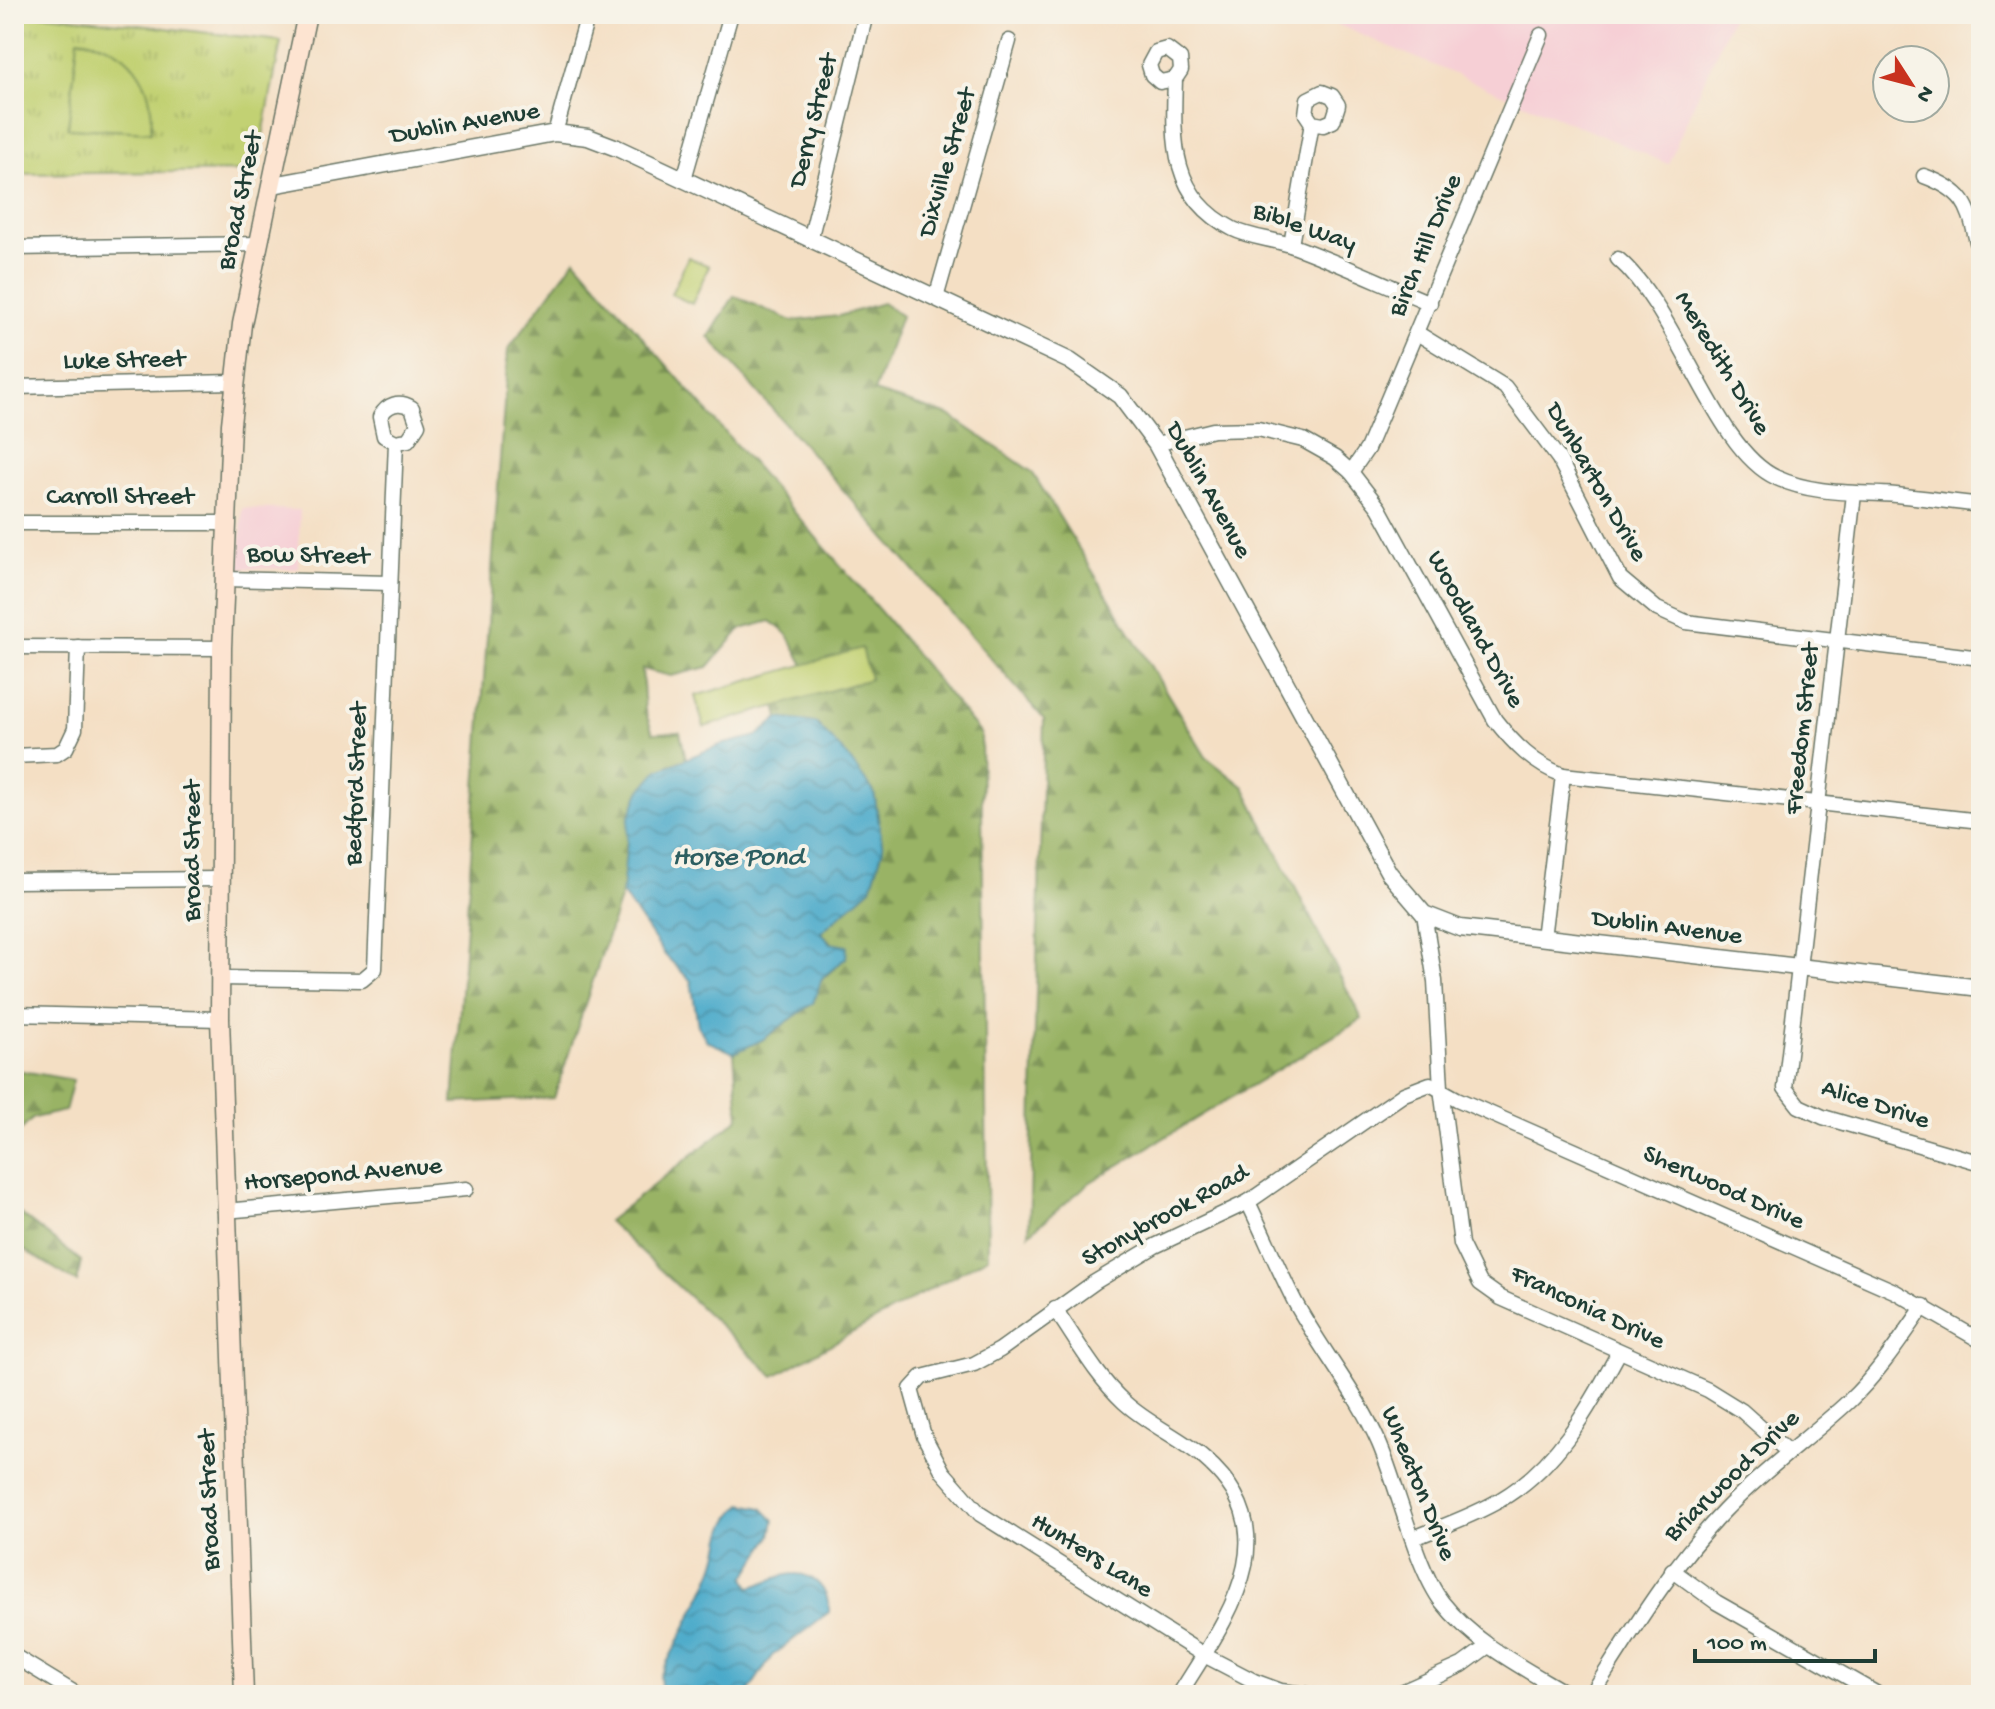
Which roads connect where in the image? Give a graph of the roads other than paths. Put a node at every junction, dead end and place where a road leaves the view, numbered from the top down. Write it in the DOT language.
graph roads {
  1 [pos="307,14"];
  2 [pos="588,14"];
  3 [pos="731,14"];
  4 [pos="866,14"];
  5 [pos="1541,35"];
  6 [pos="1009,41"];
  7 [pos="1175,79"];
  8 [pos="1312,123"];
  9 [pos="555,133"];
  10 [pos="1924,176"];
  11 [pos="684,179"];
  12 [pos="273,185"];
  13 [pos="810,240"];
  14 [pos="260,244"];
  15 [pos="1291,245"];
  16 [pos="14,248"];
  17 [pos="1981,257"];
  18 [pos="1618,259"];
  19 [pos="936,298"];
  20 [pos="1430,303"];
  21 [pos="1417,333"];
  22 [pos="234,382"];
  23 [pos="14,387"];
  24 [pos="396,442"];
  25 [pos="1156,444"];
  26 [pos="1351,472"];
  27 [pos="1854,494"];
  28 [pos="1981,505"];
  29 [pos="14,523"];
  30 [pos="227,523"];
  31 [pos="225,579"];
  32 [pos="390,583"];
  33 [pos="1838,642"];
  34 [pos="14,647"];
  35 [pos="78,647"];
  36 [pos="222,648"];
  37 [pos="1981,658"];
  38 [pos="14,756"];
  39 [pos="1563,775"];
  40 [pos="1820,803"];
  41 [pos="1981,821"];
  42 [pos="219,879"];
  43 [pos="14,881"];
  44 [pos="1424,914"];
  45 [pos="1543,938"];
  46 [pos="1798,969"];
  47 [pos="220,978"];
  48 [pos="1981,988"];
  49 [pos="14,1014"];
  50 [pos="220,1019"];
  51 [pos="1441,1088"];
  52 [pos="1981,1163"];
  53 [pos="466,1189"];
  54 [pos="1248,1202"];
  55 [pos="225,1211"];
  56 [pos="1924,1306"];
  57 [pos="1055,1309"];
  58 [pos="1981,1341"];
  59 [pos="1619,1352"];
  60 [pos="911,1389"];
  61 [pos="1787,1451"];
  62 [pos="1414,1538"];
  63 [pos="1672,1570"];
  64 [pos="1488,1646"];
  65 [pos="1204,1655"];
  66 [pos="14,1656"];
  67 [pos="78,1695"];
  68 [pos="244,1695"];
  69 [pos="1179,1695"];
  70 [pos="1312,1695"];
  71 [pos="1395,1695"];
  72 [pos="1569,1695"];
  73 [pos="1591,1695"];
  74 [pos="1879,1695"];
  1 -- 12 [label="main road, Broad Street"];
  2 -- 9 [label="street"];
  3 -- 11 [label="street"];
  4 -- 13 [label="street, Derry Street"];
  5 -- 20 [label="street, Birch Hill Drive"];
  6 -- 19 [label="street, Dixville Street"];
  7 -- 15 [label="street, Bible Way"];
  8 -- 15 [label="street"];
  9 -- 11 [label="street, Dublin Avenue"];
  9 -- 12 [label="street, Dublin Avenue"];
  10 -- 17 [label="street"];
  11 -- 13 [label="street, Dublin Avenue"];
  12 -- 14 [label="main road, Broad Street"];
  13 -- 19 [label="street, Dublin Avenue"];
  14 -- 16 [label="street"];
  14 -- 22 [label="main road, Broad Street"];
  15 -- 20 [label="street, Bible Way"];
  18 -- 27 [label="street, Meredith Drive"];
  19 -- 25 [label="street, Dublin Avenue"];
  20 -- 21 [label="street, Birch Hill Drive"];
  21 -- 26 [label="street, Birch Hill Drive"];
  21 -- 33 [label="street, Dunbarton Drive"];
  22 -- 23 [label="street, Luke Street"];
  22 -- 30 [label="main road, Broad Street"];
  24 -- 32 [label="street, Bedford Street"];
  25 -- 26 [label="street, Woodland Drive"];
  25 -- 44 [label="street, Dublin Avenue"];
  26 -- 39 [label="street, Woodland Drive"];
  27 -- 28 [label="street, Meredith Drive"];
  27 -- 33 [label="street, Freedom Street"];
  29 -- 30 [label="street, Carroll Street"];
  30 -- 31 [label="main road, Broad Street"];
  31 -- 32 [label="street, Bow Street"];
  31 -- 36 [label="main road, Broad Street"];
  32 -- 47 [label="street, Bedford Street"];
  33 -- 37 [label="street, Dunbarton Drive"];
  33 -- 40 [label="street, Freedom Street"];
  34 -- 35 [label="street"];
  35 -- 36 [label="street"];
  35 -- 38 [label="street"];
  36 -- 42 [label="main road, Broad Street"];
  39 -- 40 [label="street, Woodland Drive"];
  39 -- 45 [label="street"];
  40 -- 41 [label="street, Woodland Drive"];
  40 -- 46 [label="street, Freedom Street"];
  42 -- 43 [label="street"];
  42 -- 47 [label="main road, Broad Street"];
  44 -- 45 [label="street, Dublin Avenue"];
  44 -- 51 [label="street, Franconia Drive"];
  45 -- 46 [label="street, Dublin Avenue"];
  46 -- 48 [label="street, Dublin Avenue"];
  46 -- 52 [label="street, Alice Drive"];
  47 -- 50 [label="main road, Broad Street"];
  49 -- 50 [label="street"];
  50 -- 55 [label="main road, Broad Street"];
  51 -- 54 [label="street, Stonybrook Road"];
  51 -- 56 [label="street, Sherwood Drive"];
  51 -- 59 [label="street, Franconia Drive"];
  53 -- 55 [label="street, Horsepond Avenue"];
  54 -- 57 [label="street, Stonybrook Road"];
  54 -- 62 [label="street, Wheaton Drive"];
  55 -- 68 [label="main road, Broad Street"];
  56 -- 58 [label="street, Sherwood Drive"];
  56 -- 61 [label="street, Briarwood Drive"];
  57 -- 60 [label="street, Stonybrook Road"];
  57 -- 65 [label="street"];
  59 -- 61 [label="street, Franconia Drive"];
  59 -- 62 [label="street"];
  60 -- 65 [label="street, Hunters Lane"];
  61 -- 63 [label="street, Briarwood Drive"];
  62 -- 64 [label="street, Wheaton Drive"];
  63 -- 73 [label="street, Briarwood Drive"];
  63 -- 74 [label="street"];
  64 -- 71 [label="street"];
  64 -- 72 [label="street, Wheaton Drive"];
  65 -- 69 [label="street"];
  65 -- 70 [label="street, Hunters Lane"];
  66 -- 67 [label="street"];
}
